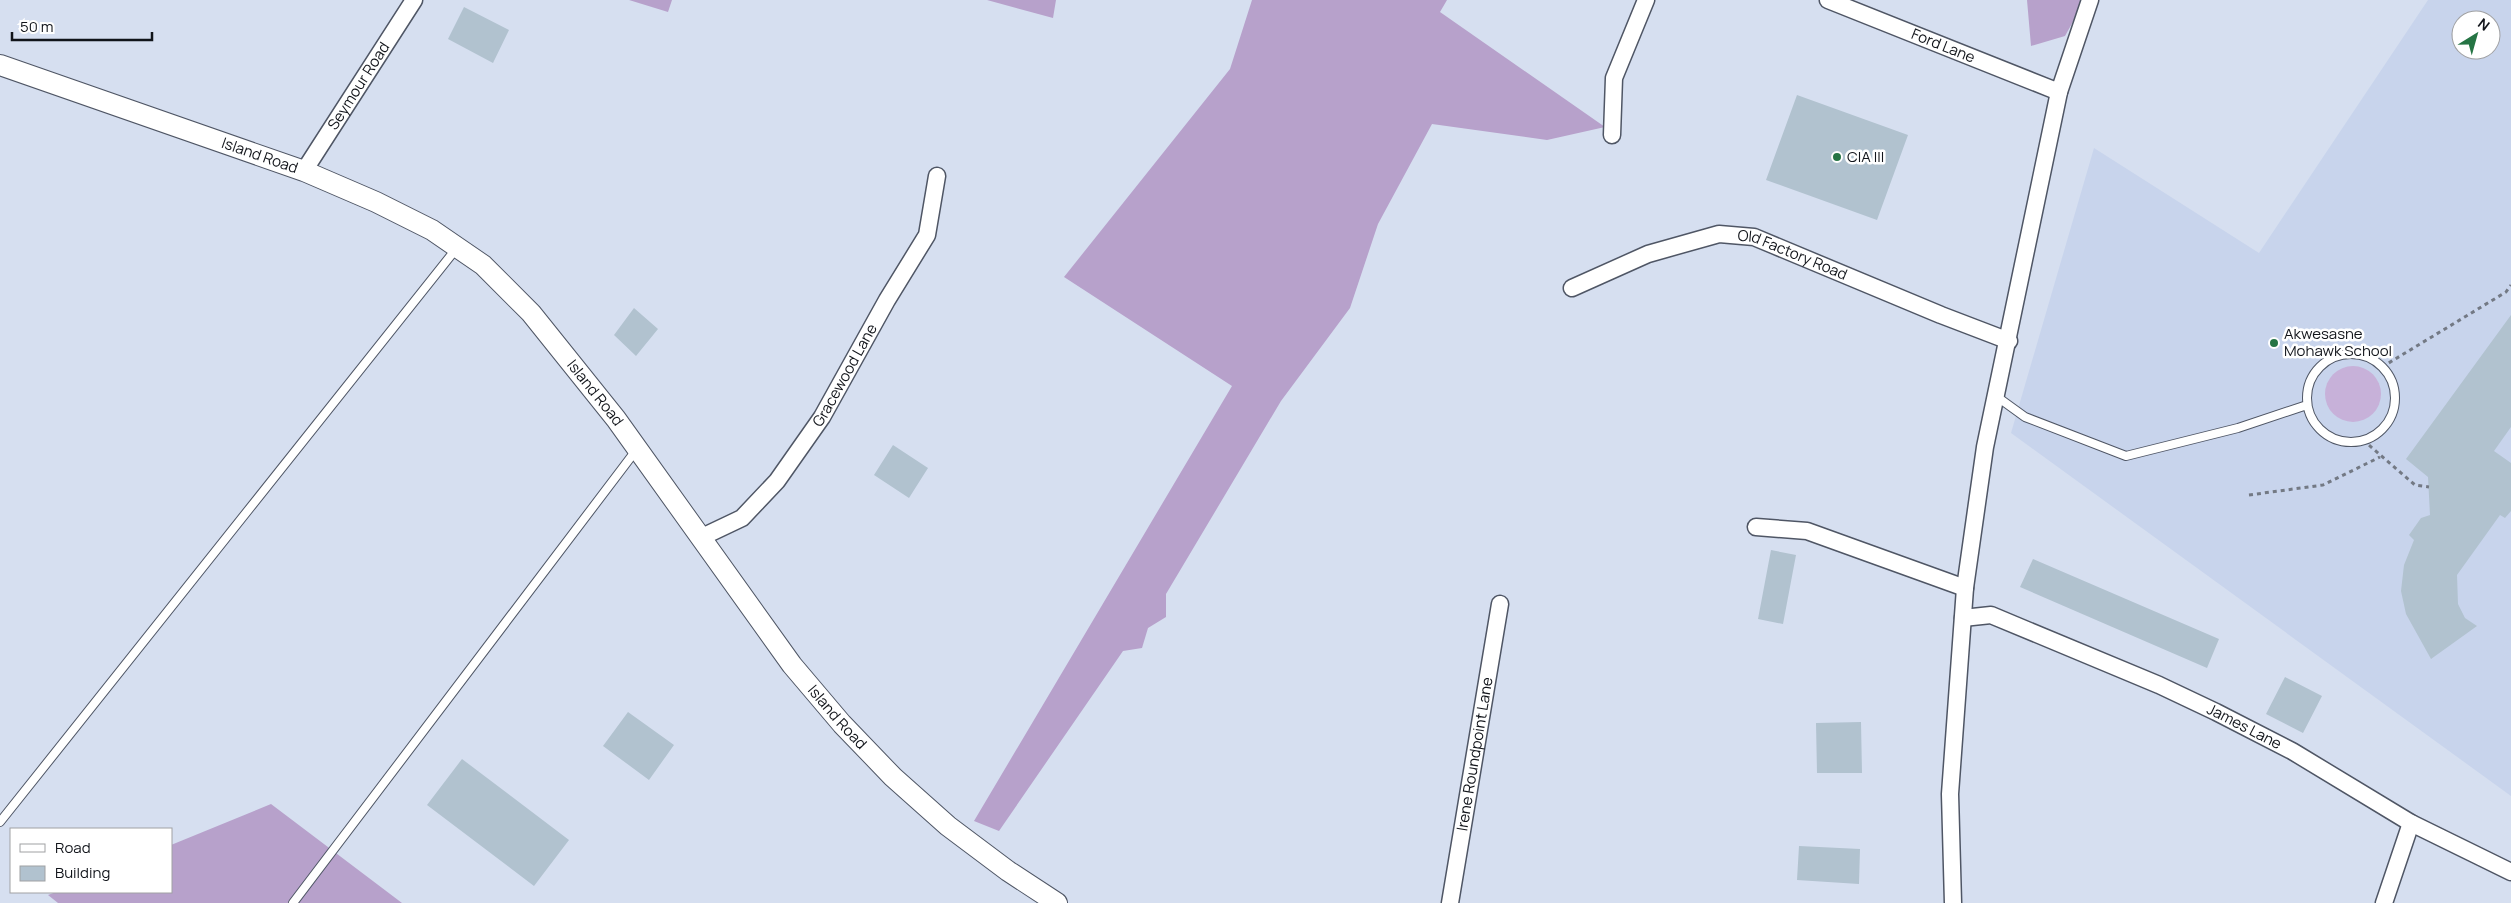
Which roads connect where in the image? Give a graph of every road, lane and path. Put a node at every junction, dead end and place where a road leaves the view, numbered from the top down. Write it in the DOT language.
graph roads {
  1 [pos="414,0"];
  2 [pos="1646,0"];
  3 [pos="1828,0"];
  4 [pos="2090,0"];
  5 [pos="0,66"];
  6 [pos="2059,92"];
  7 [pos="1612,135"];
  8 [pos="304,171"];
  9 [pos="937,176"];
  10 [pos="457,248"];
  11 [pos="2511,285"];
  12 [pos="1572,288"];
  13 [pos="2008,341"];
  14 [pos="2382,367"];
  15 [pos="1996,396"];
  16 [pos="2307,405"];
  17 [pos="2363,440"];
  18 [pos="637,449"];
  19 [pos="2380,457"];
  20 [pos="2429,487"];
  21 [pos="2249,495"];
  22 [pos="1756,527"];
  23 [pos="702,537"];
  24 [pos="1965,588"];
  25 [pos="1500,604"];
  26 [pos="1963,618"];
  27 [pos="0,822"];
  28 [pos="2411,823"];
  29 [pos="2511,872"];
  30 [pos="293,903"];
  31 [pos="1057,903"];
  32 [pos="1450,903"];
  33 [pos="1953,903"];
  34 [pos="2384,903"];
  1 -- 8 [label="street, Seymour Road"];
  2 -- 7 [label="street"];
  3 -- 6 [label="street, Ford Lane"];
  4 -- 6 [label="street"];
  5 -- 8 [label="street, Island Road"];
  6 -- 13 [label="street"];
  8 -- 10 [label="street, Island Road"];
  9 -- 23 [label="street, Gracewood Lane"];
  10 -- 18 [label="street, Island Road"];
  10 -- 27 [label="lane"];
  11 -- 14 [label="path"];
  12 -- 13 [label="street, Old Factory Road"];
  13 -- 15 [label="street"];
  14 -- 16 [label="lane"];
  14 -- 17 [label="lane"];
  15 -- 16 [label="lane"];
  15 -- 24 [label="street"];
  16 -- 17 [label="lane"];
  17 -- 19 [label="path"];
  18 -- 23 [label="street, Island Road"];
  18 -- 30 [label="lane"];
  19 -- 20 [label="path"];
  19 -- 21 [label="path"];
  22 -- 24 [label="street"];
  23 -- 31 [label="street, Island Road"];
  24 -- 26 [label="street"];
  25 -- 32 [label="street, Irene Roundpoint Lane"];
  26 -- 28 [label="street, James Lane"];
  26 -- 33 [label="street"];
  28 -- 29 [label="street, James Lane"];
  28 -- 34 [label="street"];
}
